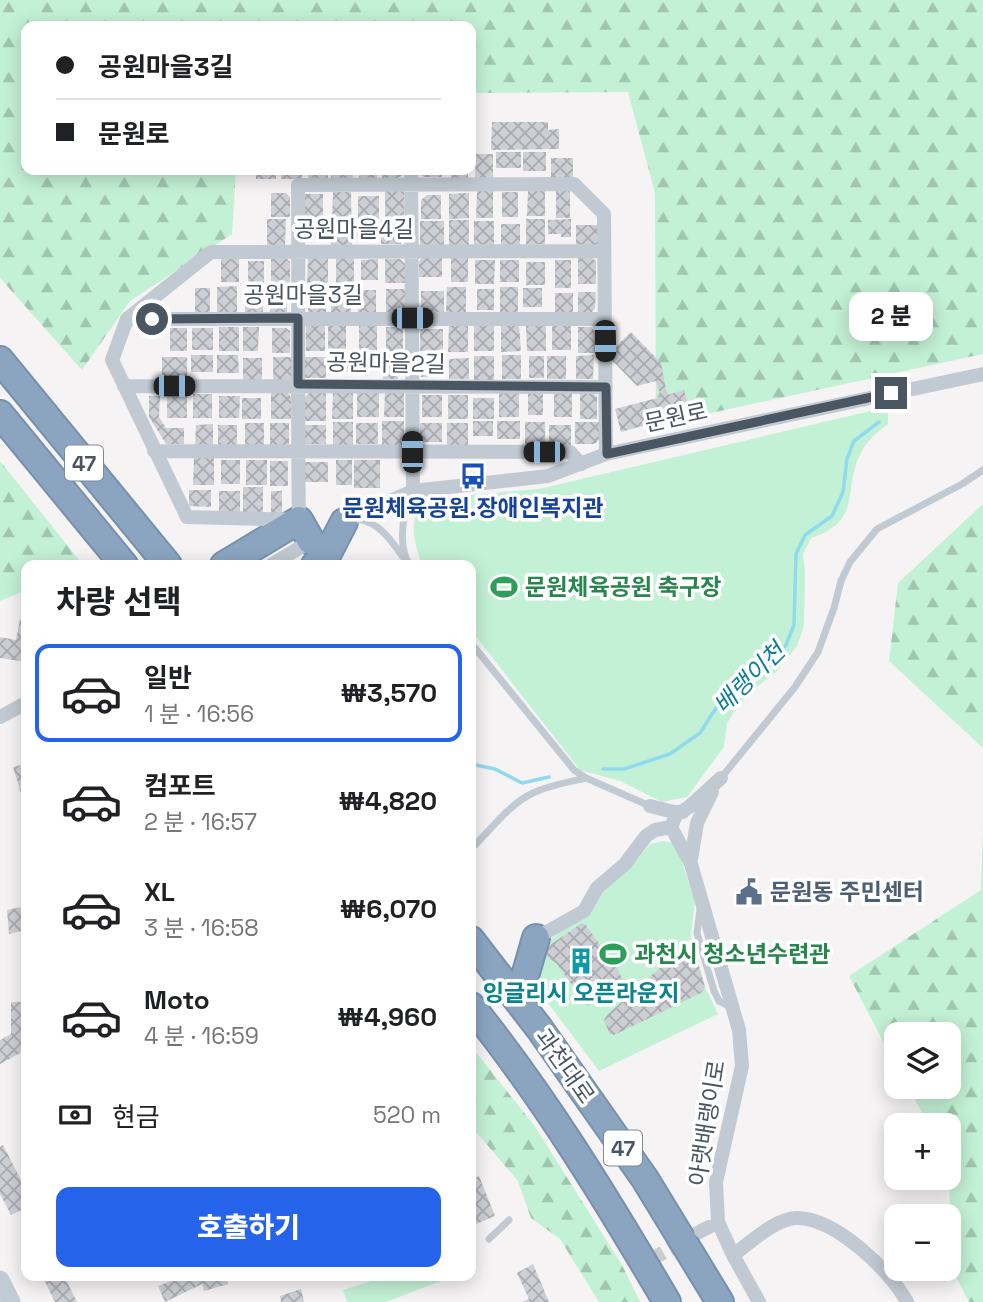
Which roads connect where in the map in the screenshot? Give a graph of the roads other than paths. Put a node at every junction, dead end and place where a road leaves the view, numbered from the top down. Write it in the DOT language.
graph roads {
  1 [pos="412,177"];
  2 [pos="411,251"];
  3 [pos="604,251"];
  4 [pos="299,252"];
  5 [pos="298,318"];
  6 [pos="412,318"];
  7 [pos="127,319"];
  8 [pos="605,319"];
  9 [pos="0,360"];
  10 [pos="983,374"];
  11 [pos="298,384"];
  12 [pos="124,386"];
  13 [pos="412,387"];
  14 [pos="606,387"];
  15 [pos="0,414"];
  16 [pos="154,451"];
  17 [pos="412,452"];
  18 [pos="298,453"];
  19 [pos="607,454"];
  20 [pos="581,464"];
  21 [pos="983,470"];
  22 [pos="410,492"];
  23 [pos="349,520"];
  24 [pos="308,542"];
  25 [pos="404,557"];
  26 [pos="120,560"];
  27 [pos="164,560"];
  28 [pos="242,560"];
  29 [pos="279,560"];
  30 [pos="406,560"];
  31 [pos="476,649"];
  32 [pos="21,706"];
  33 [pos="0,717"];
  34 [pos="586,778"];
  35 [pos="721,778"];
  36 [pos="650,806"];
  37 [pos="681,812"];
  38 [pos="696,827"];
  39 [pos="673,829"];
  40 [pos="476,844"];
  41 [pos="691,864"];
  42 [pos="536,937"];
  43 [pos="476,946"];
  44 [pos="518,1000"];
  45 [pos="476,1013"];
  46 [pos="509,1220"];
  47 [pos="489,1239"];
  48 [pos="733,1255"];
  49 [pos="0,1280"];
  50 [pos="11,1302"];
  51 [pos="667,1302"];
  52 [pos="720,1302"];
  53 [pos="759,1302"];
  54 [pos="907,1302"];
  1 -- 2 [label="street"];
  1 -- 3 [label="street"];
  1 -- 4 [label="street"];
  2 -- 3 [label="street, 공원마을4길"];
  2 -- 4 [label="street, 공원마을4길"];
  2 -- 6 [label="street"];
  3 -- 8 [label="street"];
  4 -- 5 [label="street"];
  4 -- 7 [label="street, 공원마을4길"];
  5 -- 6 [label="street, 공원마을3길"];
  5 -- 7 [label="street, 공원마을3길"];
  5 -- 11 [label="street"];
  6 -- 8 [label="street, 공원마을3길"];
  6 -- 13 [label="street"];
  7 -- 12 [label="street"];
  8 -- 14 [label="street"];
  9 -- 27 [label="highway, 47"];
  10 -- 19 [label="street, 문원로"];
  11 -- 12 [label="street, 공원마을2길"];
  11 -- 13 [label="street, 공원마을2길"];
  11 -- 18 [label="street"];
  12 -- 16 [label="street"];
  13 -- 14 [label="street, 공원마을2길"];
  13 -- 17 [label="street"];
  14 -- 19 [label="street"];
  15 -- 26 [label="highway, 47"];
  16 -- 18 [label="street"];
  16 -- 24 [label="street"];
  17 -- 18 [label="street"];
  17 -- 20 [label="street"];
  17 -- 22 [label="street"];
  18 -- 24 [label="street"];
  19 -- 20 [label="street, 문원로"];
  20 -- 22 [label="street, 문원로"];
  21 -- 35 [label="lane"];
  22 -- 23 [label="street, 문원로"];
  22 -- 25 [label="lane"];
  23 -- 24 [label="highway"];
  23 -- 25 [label="lane"];
  24 -- 28 [label="highway"];
  24 -- 29 [label="street"];
  25 -- 30 [label="lane"];
  31 -- 34 [label="lane"];
  32 -- 33 [label="street"];
  34 -- 36 [label="lane"];
  34 -- 40 [label="lane"];
  35 -- 37 [label="street"];
  35 -- 38 [label="street"];
  36 -- 37 [label="street"];
  36 -- 39 [label="street"];
  37 -- 38 [label="street"];
  37 -- 39 [label="street"];
  38 -- 39 [label="street"];
  38 -- 41 [label="street"];
  39 -- 41 [label="street"];
  39 -- 42 [label="street"];
  41 -- 48 [label="street, 아랫배랭이로"];
  42 -- 44 [label="highway"];
  43 -- 44 [label="highway, 과천대로 / 47"];
  44 -- 52 [label="highway, 과천대로 / 47"];
  45 -- 51 [label="highway, 과천대로 / 47"];
  46 -- 47 [label="lane"];
  48 -- 53 [label="street, 아랫배랭이로"];
  48 -- 54 [label="street"];
  49 -- 50 [label="street"];
}
